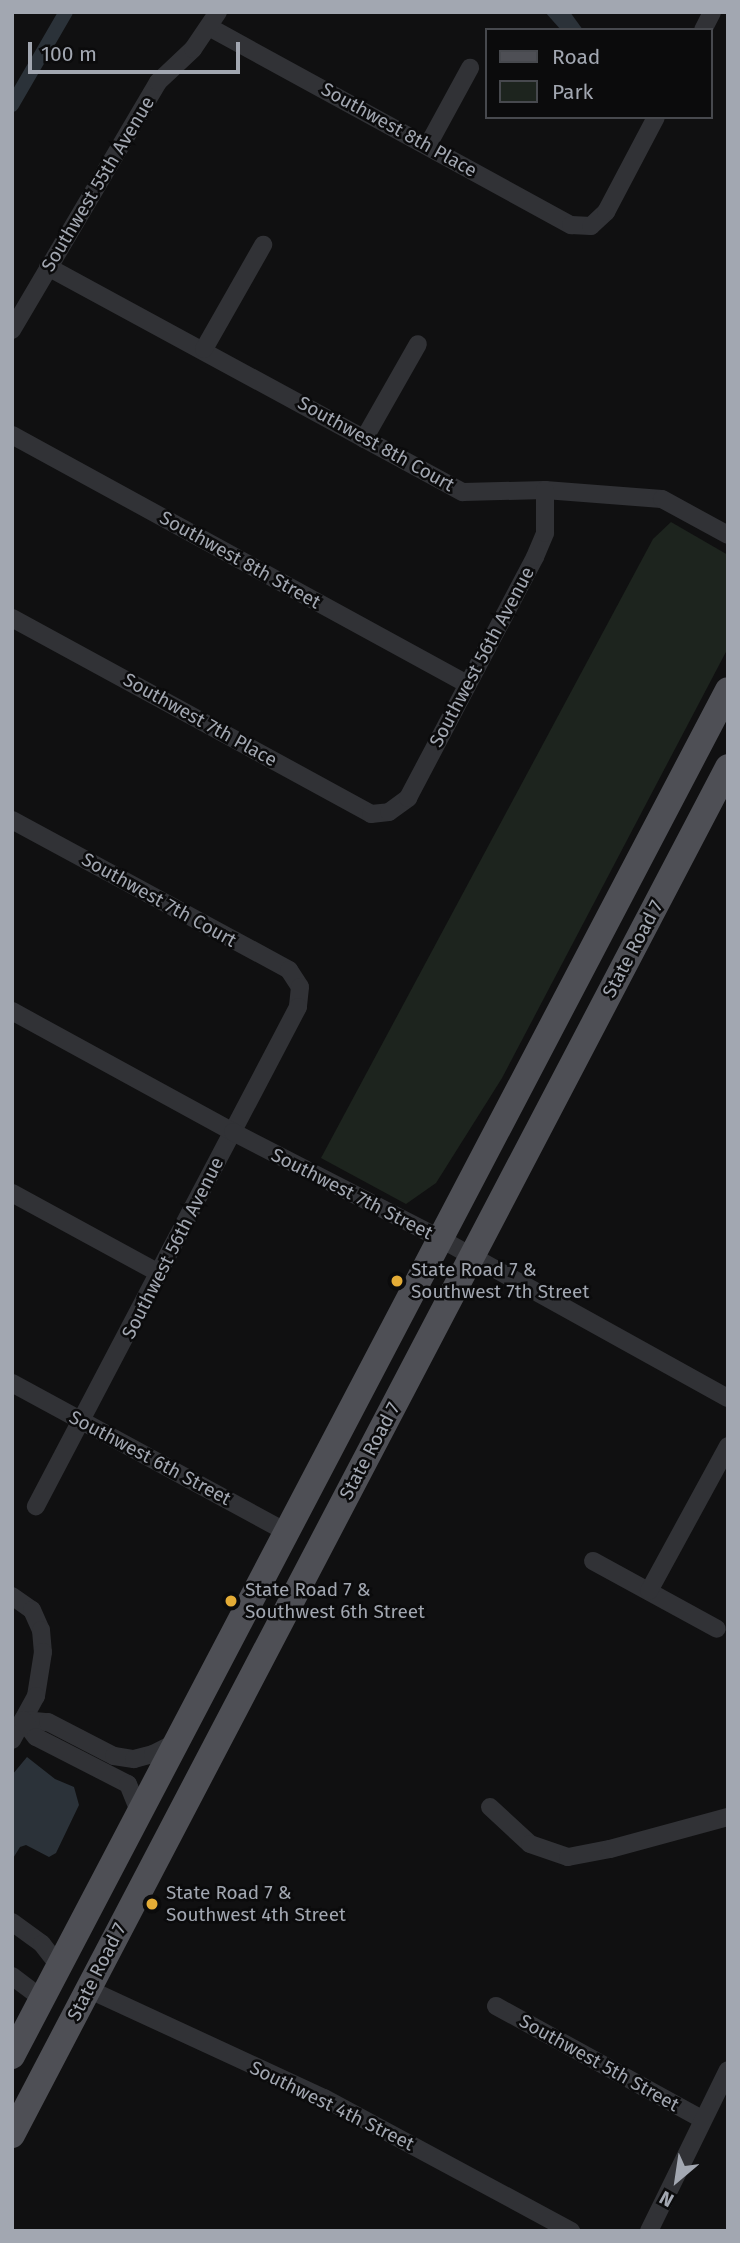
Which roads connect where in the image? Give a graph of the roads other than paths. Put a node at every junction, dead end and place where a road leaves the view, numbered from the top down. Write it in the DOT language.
graph roads {
  1 [pos="712,12"];
  2 [pos="213,20"];
  3 [pos="704,28"];
  4 [pos="470,68"];
  5 [pos="655,119"];
  6 [pos="428,145"];
  7 [pos="263,245"];
  8 [pos="48,267"];
  9 [pos="12,330"];
  10 [pos="418,344"];
  11 [pos="204,349"];
  12 [pos="12,435"];
  13 [pos="364,439"];
  14 [pos="545,490"];
  15 [pos="728,535"];
  16 [pos="12,618"];
  17 [pos="467,684"];
  18 [pos="728,691"];
  19 [pos="728,767"];
  20 [pos="389,812"];
  21 [pos="12,820"];
  22 [pos="300,987"];
  23 [pos="12,1011"];
  24 [pos="233,1132"];
  25 [pos="12,1193"];
  26 [pos="441,1240"];
  27 [pos="472,1256"];
  28 [pos="159,1273"];
  29 [pos="12,1383"];
  30 [pos="728,1398"];
  31 [pos="83,1422"];
  32 [pos="728,1446"];
  33 [pos="36,1506"];
  34 [pos="288,1533"];
  35 [pos="593,1561"];
  36 [pos="649,1591"];
  37 [pos="12,1596"];
  38 [pos="291,1601"];
  39 [pos="717,1629"];
  40 [pos="23,1720"];
  41 [pos="12,1740"];
  42 [pos="178,1741"];
  43 [pos="490,1807"];
  44 [pos="140,1813"];
  45 [pos="728,1817"];
  46 [pos="85,1918"];
  47 [pos="12,1922"];
  48 [pos="61,1967"];
  49 [pos="12,1976"];
  50 [pos="89,1989"];
  51 [pos="42,1999"];
  52 [pos="496,2006"];
  53 [pos="57,2050"];
  54 [pos="12,2056"];
  55 [pos="728,2070"];
  56 [pos="703,2120"];
  57 [pos="12,2135"];
  58 [pos="572,2231"];
  59 [pos="649,2231"];
  1 -- 3 [label="street"];
  2 -- 6 [label="street, Southwest 8th Place"];
  2 -- 8 [label="street, Southwest 55th Avenue"];
  4 -- 6 [label="street"];
  5 -- 6 [label="street, Southwest 8th Place"];
  7 -- 11 [label="street"];
  8 -- 9 [label="street, Southwest 55th Avenue"];
  8 -- 11 [label="street, Southwest 8th Court"];
  10 -- 13 [label="street"];
  11 -- 13 [label="street, Southwest 8th Court"];
  12 -- 17 [label="street, Southwest 8th Street"];
  13 -- 14 [label="street, Southwest 8th Court"];
  14 -- 15 [label="street, Southwest 8th Court"];
  14 -- 17 [label="street, Southwest 56th Avenue"];
  16 -- 20 [label="street, Southwest 7th Place"];
  17 -- 20 [label="street, Southwest 56th Avenue"];
  18 -- 26 [label="main road, State Road 7"];
  19 -- 27 [label="main road, State Road 7"];
  21 -- 22 [label="street, Southwest 7th Court"];
  22 -- 24 [label="street, Southwest 56th Avenue"];
  23 -- 24 [label="street, Southwest 7th Street"];
  24 -- 26 [label="street, Southwest 7th Street"];
  24 -- 28 [label="street, Southwest 56th Avenue"];
  25 -- 28 [label="street"];
  26 -- 27 [label="street, Southwest 7th Street"];
  26 -- 34 [label="main road, State Road 7"];
  27 -- 30 [label="street, Southwest 7th Street"];
  27 -- 38 [label="main road, State Road 7"];
  28 -- 31 [label="street, Southwest 56th Avenue"];
  29 -- 31 [label="street, Southwest 6th Street"];
  31 -- 33 [label="street, Southwest 56th Avenue"];
  31 -- 34 [label="street, Southwest 6th Street"];
  32 -- 36 [label="street"];
  34 -- 38 [label="main road"];
  34 -- 42 [label="main road, State Road 7"];
  35 -- 36 [label="street"];
  36 -- 39 [label="street"];
  37 -- 40 [label="street"];
  38 -- 50 [label="main road, State Road 7"];
  40 -- 41 [label="street"];
  40 -- 42 [label="street"];
  40 -- 44 [label="street"];
  42 -- 44 [label="main road, State Road 7"];
  43 -- 45 [label="street"];
  44 -- 46 [label="main road, State Road 7"];
  46 -- 48 [label="main road, State Road 7"];
  46 -- 50 [label="main road"];
  47 -- 48 [label="street"];
  48 -- 51 [label="main road, State Road 7"];
  48 -- 53 [label="main road"];
  49 -- 51 [label="street"];
  50 -- 53 [label="main road, State Road 7"];
  50 -- 58 [label="street, Southwest 4th Street"];
  51 -- 54 [label="main road, State Road 7"];
  52 -- 56 [label="street, Southwest 5th Street"];
  53 -- 57 [label="main road, State Road 7"];
  55 -- 56 [label="street"];
  56 -- 59 [label="street"];
}
